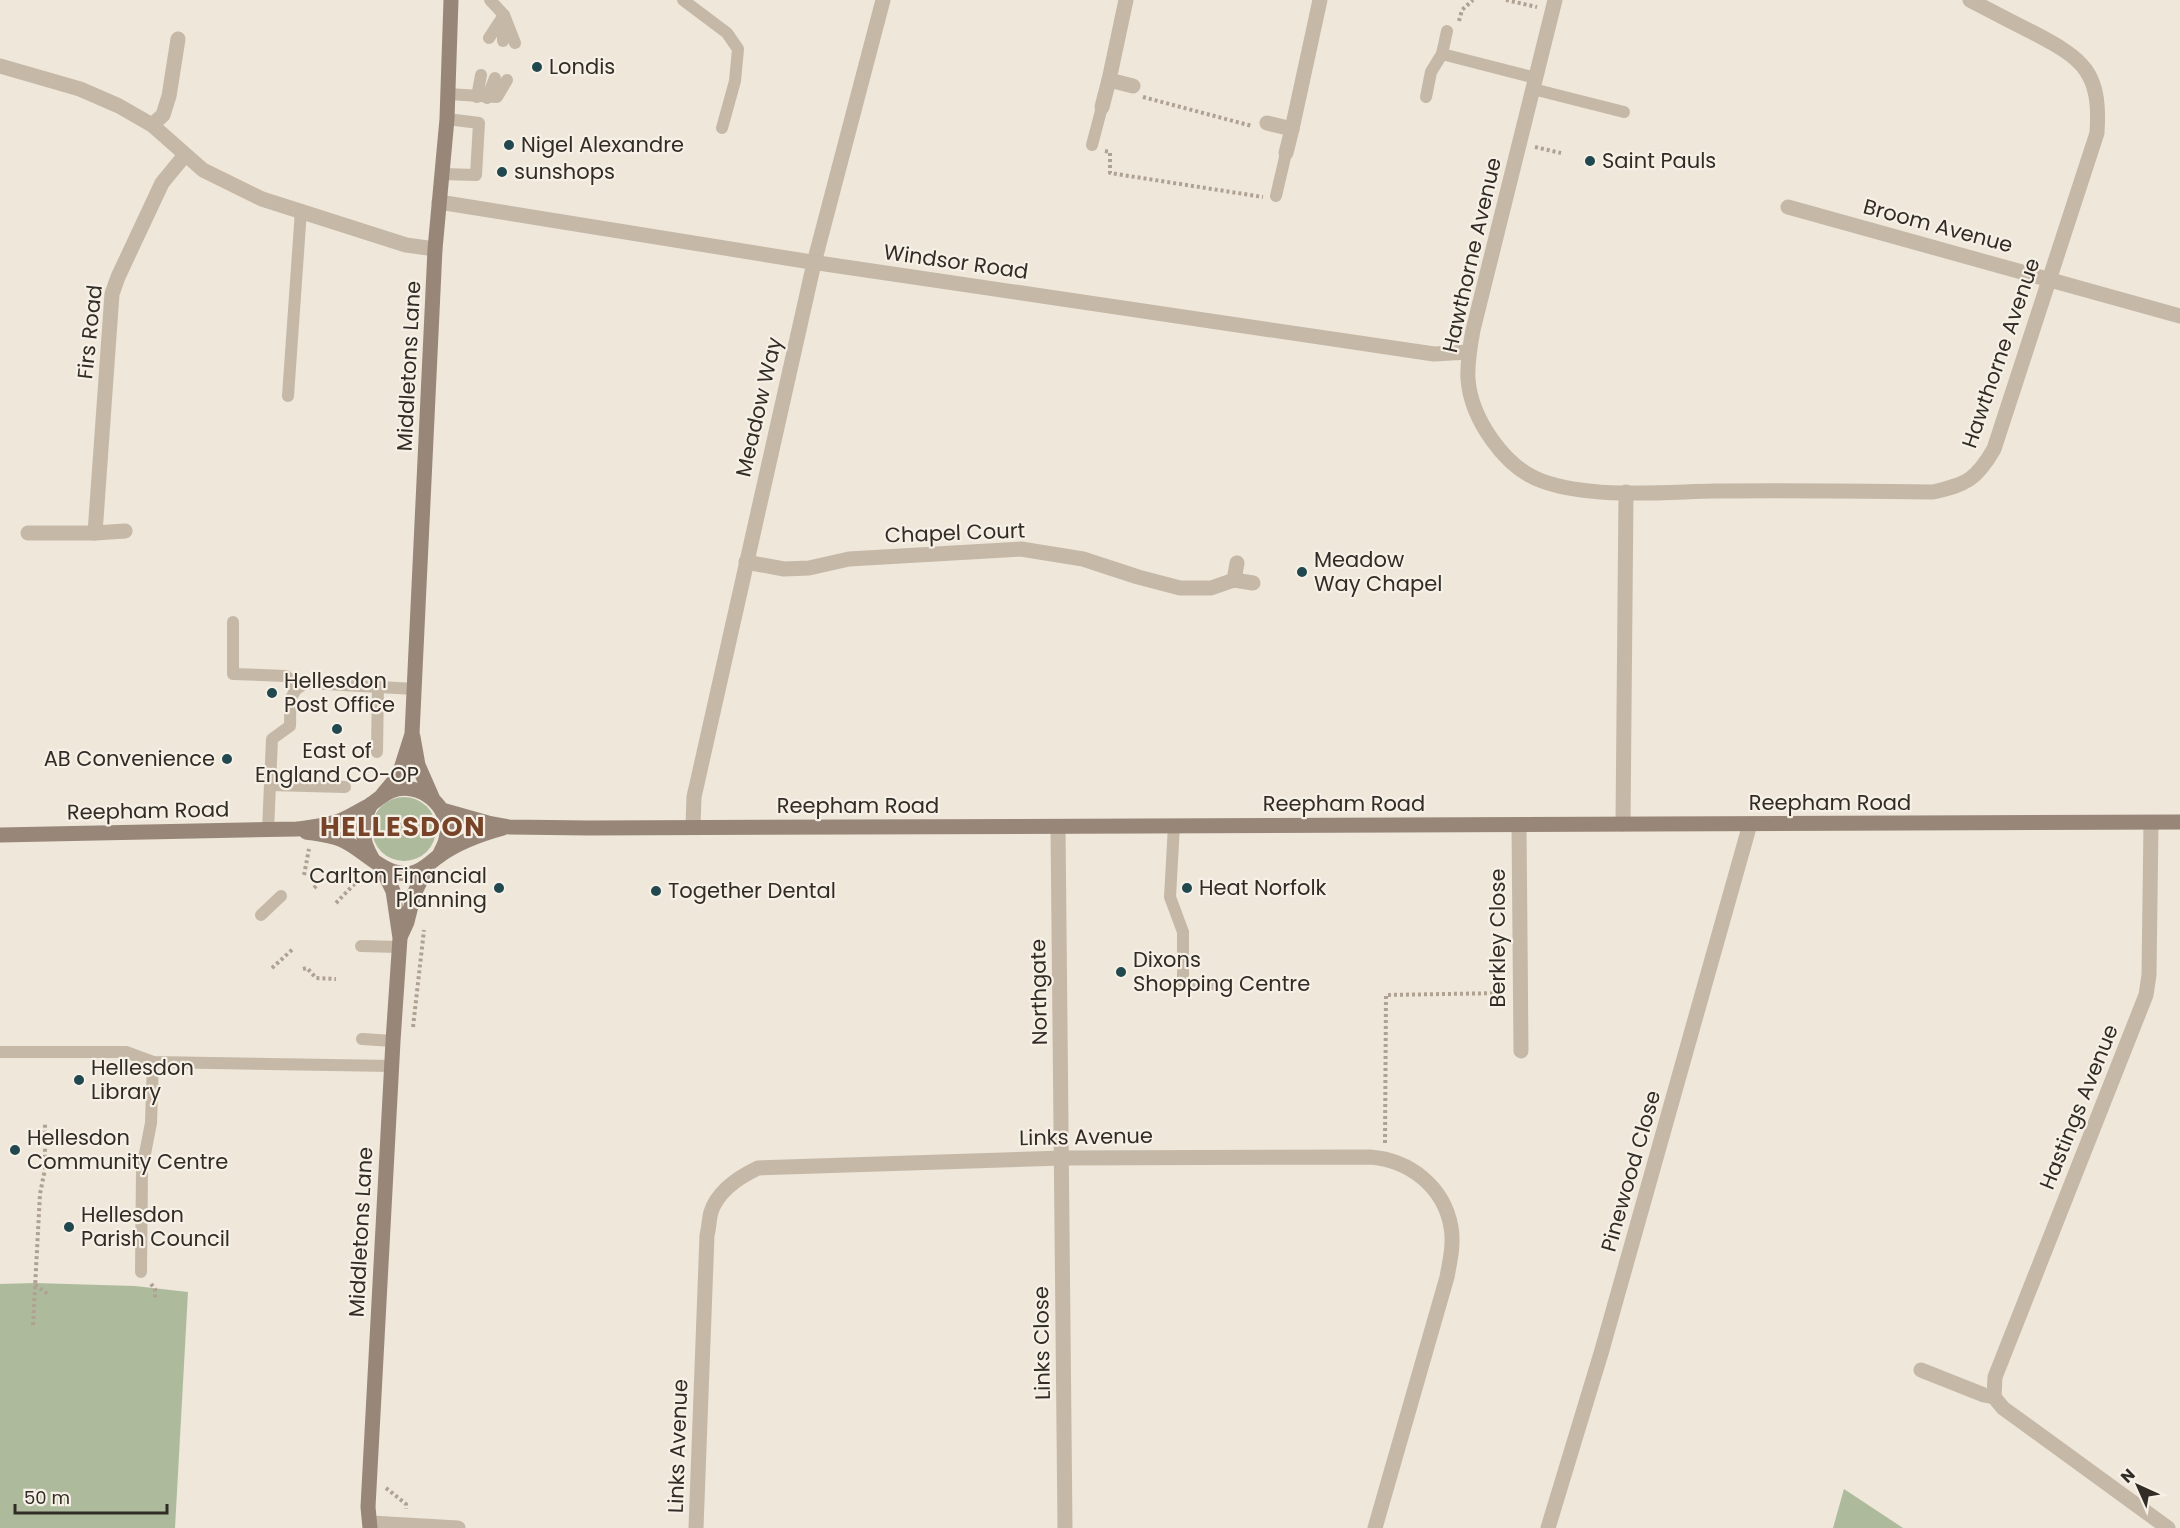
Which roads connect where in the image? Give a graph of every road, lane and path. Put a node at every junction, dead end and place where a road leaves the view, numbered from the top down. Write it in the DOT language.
graph roads {
  1 [pos="451,0"];
  2 [pos="490,0"];
  3 [pos="683,0"];
  4 [pos="883,0"];
  5 [pos="1126,0"];
  6 [pos="1320,0"];
  7 [pos="1473,0"];
  8 [pos="1506,0"];
  9 [pos="1970,0"];
  10 [pos="1554,5"];
  11 [pos="504,15"];
  12 [pos="1448,31"];
  13 [pos="489,38"];
  14 [pos="178,39"];
  15 [pos="509,42"];
  16 [pos="1442,54"];
  17 [pos="0,66"];
  18 [pos="481,75"];
  19 [pos="501,79"];
  20 [pos="1108,80"];
  21 [pos="1534,84"];
  22 [pos="1133,86"];
  23 [pos="448,94"];
  24 [pos="482,97"];
  25 [pos="1426,97"];
  26 [pos="1102,107"];
  27 [pos="1624,112"];
  28 [pos="447,119"];
  29 [pos="1267,123"];
  30 [pos="152,125"];
  31 [pos="722,128"];
  32 [pos="1292,129"];
  33 [pos="1092,145"];
  34 [pos="1539,148"];
  35 [pos="1286,153"];
  36 [pos="1561,153"];
  37 [pos="185,155"];
  38 [pos="442,174"];
  39 [pos="1276,196"];
  40 [pos="439,202"];
  41 [pos="1788,207"];
  42 [pos="301,210"];
  43 [pos="435,249"];
  44 [pos="814,262"];
  45 [pos="2050,278"];
  46 [pos="2180,316"];
  47 [pos="1469,352"];
  48 [pos="288,396"];
  49 [pos="1626,492"];
  50 [pos="125,531"];
  51 [pos="95,532"];
  52 [pos="28,533"];
  53 [pos="746,562"];
  54 [pos="1237,563"];
  55 [pos="1234,580"];
  56 [pos="1253,583"];
  57 [pos="233,622"];
  58 [pos="298,687"];
  59 [pos="378,687"];
  60 [pos="415,689"];
  61 [pos="412,734"];
  62 [pos="377,752"];
  63 [pos="270,784"];
  64 [pos="345,787"];
  65 [pos="432,797"];
  66 [pos="377,799"];
  67 [pos="442,810"];
  68 [pos="2180,822"];
  69 [pos="2151,823"];
  70 [pos="1623,824"];
  71 [pos="1750,824"];
  72 [pos="1174,825"];
  73 [pos="1519,825"];
  74 [pos="509,826"];
  75 [pos="693,826"];
  76 [pos="1058,827"];
  77 [pos="297,829"];
  78 [pos="268,830"];
  79 [pos="312,833"];
  80 [pos="0,835"];
  81 [pos="439,856"];
  82 [pos="376,862"];
  83 [pos="427,867"];
  84 [pos="304,875"];
  85 [pos="322,880"];
  86 [pos="314,888"];
  87 [pos="281,896"];
  88 [pos="336,903"];
  89 [pos="261,915"];
  90 [pos="400,942"];
  91 [pos="361,946"];
  92 [pos="294,948"];
  93 [pos="272,968"];
  94 [pos="303,969"];
  95 [pos="336,979"];
  96 [pos="1215,984"];
  97 [pos="1519,993"];
  98 [pos="362,1039"];
  99 [pos="393,1041"];
  100 [pos="1521,1051"];
  101 [pos="0,1052"];
  102 [pos="153,1062"];
  103 [pos="392,1066"];
  104 [pos="45,1123"];
  105 [pos="1062,1158"];
  106 [pos="1385,1158"];
  107 [pos="141,1272"];
  108 [pos="34,1285"];
  109 [pos="48,1294"];
  110 [pos="33,1325"];
  111 [pos="1921,1370"];
  112 [pos="1994,1397"];
  113 [pos="382,1484"];
  114 [pos="370,1526"];
  115 [pos="406,1526"];
  116 [pos="458,1528"];
  117 [pos="696,1528"];
  118 [pos="1065,1528"];
  119 [pos="1375,1528"];
  120 [pos="1548,1528"];
  121 [pos="2168,1528"];
  1 -- 23 [label="street, Middletons Lane"];
  2 -- 11 [label="lane"];
  3 -- 31 [label="lane"];
  4 -- 44 [label="street, Meadow Way"];
  5 -- 20 [label="street"];
  6 -- 32 [label="street"];
  7 -- 12 [label="path"];
  8 -- 10 [label="path"];
  9 -- 45 [label="street, Hawthorne Avenue"];
  10 -- 21 [label="street, Hawthorne Avenue"];
  11 -- 13 [label="lane"];
  11 -- 15 [label="lane"];
  12 -- 16 [label="lane"];
  14 -- 30 [label="street"];
  16 -- 21 [label="lane"];
  16 -- 25 [label="lane"];
  17 -- 30 [label="street"];
  18 -- 24 [label="lane"];
  19 -- 24 [label="lane"];
  20 -- 22 [label="street"];
  20 -- 26 [label="street"];
  21 -- 27 [label="lane"];
  21 -- 47 [label="street, Hawthorne Avenue"];
  22 -- 29 [label="path"];
  23 -- 24 [label="lane"];
  23 -- 28 [label="street, Middletons Lane"];
  26 -- 33 [label="lane"];
  28 -- 38 [label="street, Middletons Lane"];
  28 -- 38 [label="lane"];
  29 -- 32 [label="street"];
  30 -- 37 [label="street"];
  32 -- 35 [label="street"];
  33 -- 39 [label="path"];
  34 -- 36 [label="path"];
  35 -- 39 [label="lane"];
  37 -- 42 [label="street"];
  37 -- 51 [label="street, Firs Road"];
  38 -- 40 [label="street, Middletons Lane"];
  40 -- 43 [label="street, Middletons Lane"];
  40 -- 44 [label="street, Windsor Road"];
  41 -- 45 [label="street, Broom Avenue"];
  42 -- 43 [label="street"];
  42 -- 48 [label="lane"];
  43 -- 60 [label="street, Middletons Lane"];
  44 -- 47 [label="street, Windsor Road"];
  44 -- 53 [label="street, Meadow Way"];
  45 -- 46 [label="street, Broom Avenue"];
  45 -- 49 [label="street, Hawthorne Avenue"];
  47 -- 49 [label="street, Hawthorne Avenue"];
  49 -- 70 [label="street"];
  50 -- 51 [label="street"];
  51 -- 52 [label="street"];
  53 -- 55 [label="street, Chapel Court"];
  53 -- 75 [label="street, Meadow Way"];
  54 -- 55 [label="street"];
  55 -- 56 [label="street, Chapel Court"];
  57 -- 58 [label="lane"];
  58 -- 59 [label="lane"];
  58 -- 63 [label="lane"];
  59 -- 60 [label="lane"];
  59 -- 62 [label="lane"];
  60 -- 61 [label="street, Middletons Lane"];
  61 -- 65 [label="street, Middletons Lane"];
  61 -- 66 [label="street, Middletons Lane"];
  63 -- 64 [label="lane"];
  63 -- 78 [label="lane"];
  65 -- 66 [label="street, Reepham Road"];
  65 -- 67 [label="street"];
  66 -- 77 [label="street, Reepham Road"];
  66 -- 82 [label="street"];
  67 -- 74 [label="street, Reepham Road"];
  67 -- 81 [label="street"];
  68 -- 69 [label="street, Reepham Road"];
  69 -- 71 [label="street, Reepham Road"];
  69 -- 112 [label="street, Hastings Avenue"];
  70 -- 71 [label="street, Reepham Road"];
  70 -- 73 [label="street, Reepham Road"];
  71 -- 120 [label="street, Pinewood Close"];
  72 -- 73 [label="street, Reepham Road"];
  72 -- 76 [label="street, Reepham Road"];
  72 -- 96 [label="lane"];
  73 -- 97 [label="street, Berkley Close"];
  74 -- 75 [label="street, Reepham Road"];
  74 -- 81 [label="street, Reepham Road"];
  75 -- 76 [label="street, Reepham Road"];
  76 -- 105 [label="street, Northgate"];
  77 -- 78 [label="street, Reepham Road"];
  77 -- 79 [label="street, Reepham Road"];
  78 -- 80 [label="street, Reepham Road"];
  79 -- 82 [label="street, Reepham Road"];
  79 -- 84 [label="path"];
  81 -- 83 [label="street, Reepham Road"];
  82 -- 83 [label="street, Reepham Road"];
  82 -- 88 [label="path"];
  82 -- 90 [label="street, Middletons Lane"];
  83 -- 90 [label="street, Middletons Lane"];
  85 -- 86 [label="path"];
  87 -- 89 [label="lane"];
  90 -- 91 [label="lane"];
  90 -- 99 [label="street, Middletons Lane"];
  92 -- 93 [label="path"];
  94 -- 95 [label="path"];
  97 -- 100 [label="street, Berkley Close"];
  97 -- 106 [label="path"];
  98 -- 99 [label="lane"];
  99 -- 103 [label="street, Middletons Lane"];
  101 -- 102 [label="lane"];
  102 -- 103 [label="lane"];
  102 -- 107 [label="lane"];
  103 -- 114 [label="street, Middletons Lane"];
  104 -- 108 [label="path"];
  105 -- 106 [label="street, Links Avenue"];
  105 -- 117 [label="street, Links Avenue"];
  105 -- 118 [label="street, Links Close"];
  106 -- 119 [label="street, Links Avenue"];
  108 -- 109 [label="path"];
  108 -- 110 [label="path"];
  111 -- 112 [label="street"];
  112 -- 121 [label="street"];
  113 -- 115 [label="path"];
  114 -- 115 [label="street"];
  115 -- 116 [label="street"];
}
